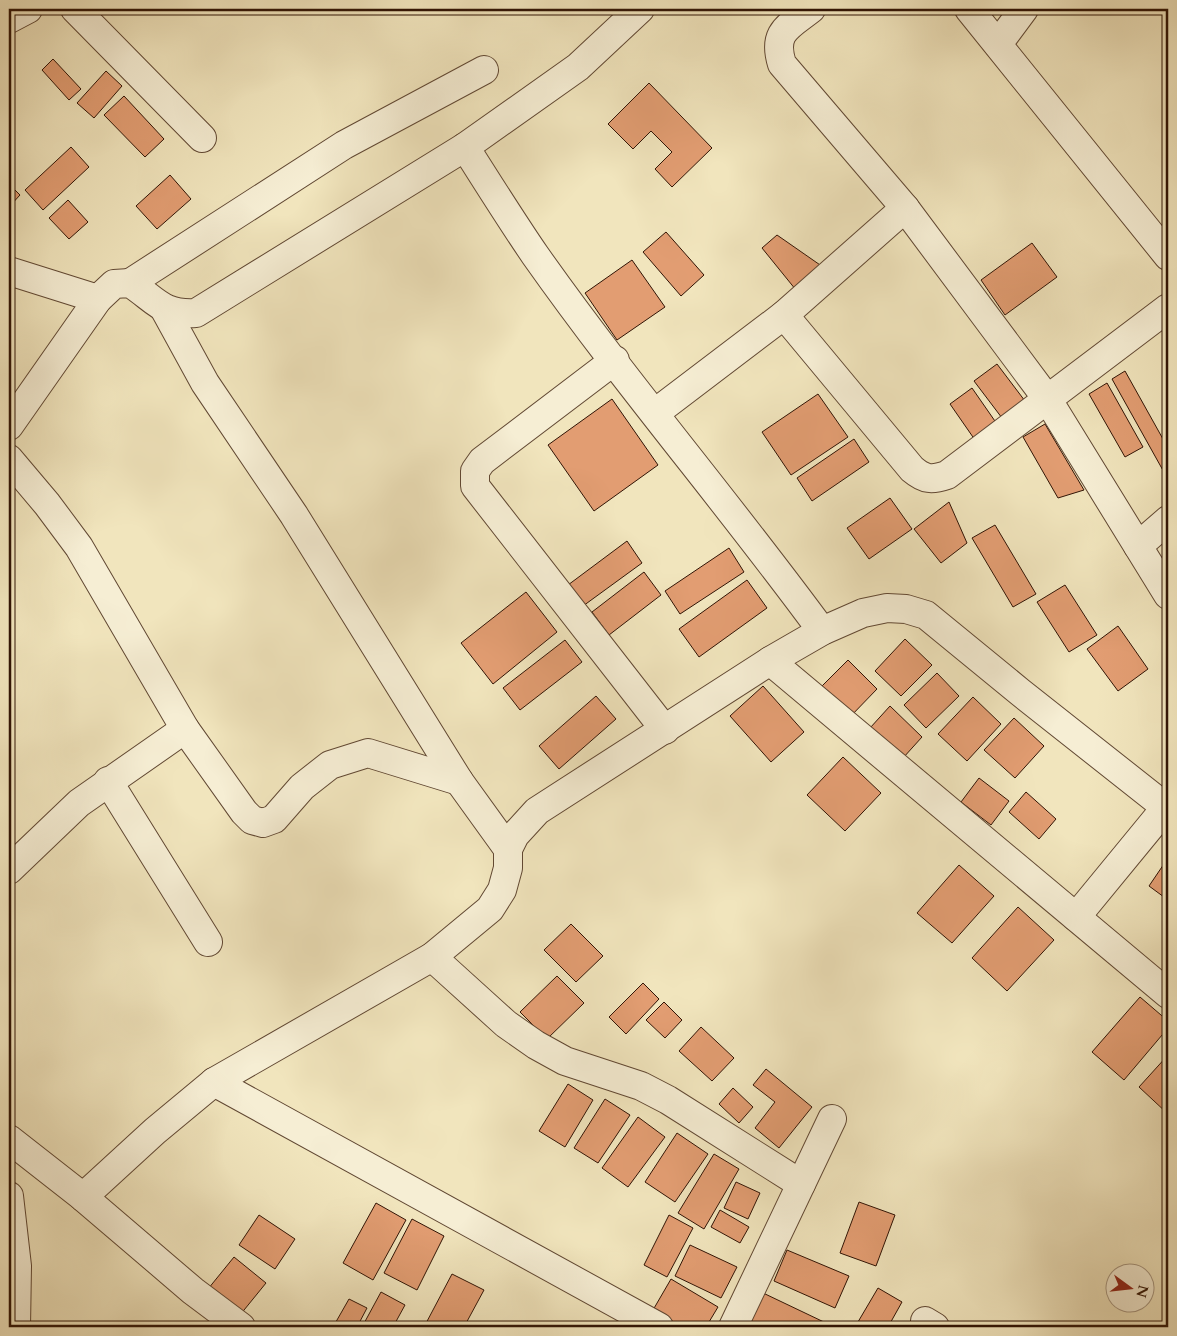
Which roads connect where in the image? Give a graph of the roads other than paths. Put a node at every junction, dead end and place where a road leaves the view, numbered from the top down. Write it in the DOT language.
graph roads {
  1 [pos="28,9"];
  2 [pos="75,9"];
  3 [pos="640,9"];
  4 [pos="811,9"];
  5 [pos="969,9"];
  6 [pos="1024,9"];
  7 [pos="9,19"];
  8 [pos="998,44"];
  9 [pos="484,70"];
  10 [pos="202,138"];
  11 [pos="465,148"];
  12 [pos="905,208"];
  13 [pos="1168,256"];
  14 [pos="9,271"];
  15 [pos="130,283"];
  16 [pos="98,299"];
  17 [pos="1168,308"];
  18 [pos="165,310"];
  19 [pos="784,315"];
  20 [pos="615,360"];
  21 [pos="1048,400"];
  22 [pos="655,413"];
  23 [pos="9,426"];
  24 [pos="9,460"];
  25 [pos="1168,520"];
  26 [pos="1138,546"];
  27 [pos="1168,595"];
  28 [pos="822,631"];
  29 [pos="770,661"];
  30 [pos="185,729"];
  31 [pos="665,730"];
  32 [pos="108,781"];
  33 [pos="459,781"];
  34 [pos="1167,807"];
  35 [pos="508,849"];
  36 [pos="9,870"];
  37 [pos="1076,917"];
  38 [pos="208,942"];
  39 [pos="432,957"];
  40 [pos="1168,994"];
  41 [pos="214,1082"];
  42 [pos="832,1119"];
  43 [pos="9,1139"];
  44 [pos="800,1184"];
  45 [pos="9,1196"];
  46 [pos="83,1197"];
  47 [pos="16,1327"];
  48 [pos="241,1327"];
  49 [pos="659,1327"];
  50 [pos="733,1327"];
  1 -- 7 [label="street"];
  2 -- 10 [label="street"];
  3 -- 11 [label="street"];
  4 -- 12 [label="street"];
  5 -- 8 [label="street"];
  6 -- 8 [label="street"];
  8 -- 13 [label="street"];
  9 -- 15 [label="street"];
  11 -- 18 [label="street"];
  11 -- 20 [label="street"];
  12 -- 19 [label="street"];
  12 -- 21 [label="street"];
  14 -- 16 [label="street"];
  15 -- 16 [label="street"];
  15 -- 18 [label="street"];
  16 -- 23 [label="street"];
  17 -- 21 [label="street"];
  18 -- 33 [label="street"];
  19 -- 21 [label="street"];
  19 -- 22 [label="street"];
  20 -- 22 [label="street"];
  20 -- 31 [label="street"];
  21 -- 26 [label="street"];
  22 -- 28 [label="street"];
  24 -- 30 [label="street"];
  25 -- 26 [label="street"];
  26 -- 27 [label="street"];
  28 -- 29 [label="street"];
  28 -- 34 [label="street"];
  29 -- 31 [label="street"];
  29 -- 37 [label="street"];
  30 -- 32 [label="street"];
  30 -- 33 [label="street"];
  31 -- 35 [label="street"];
  32 -- 36 [label="street"];
  32 -- 38 [label="street"];
  33 -- 35 [label="street"];
  34 -- 37 [label="street"];
  35 -- 39 [label="street"];
  37 -- 40 [label="street"];
  39 -- 41 [label="street"];
  39 -- 44 [label="street"];
  41 -- 46 [label="street"];
  41 -- 49 [label="street"];
  42 -- 44 [label="street"];
  43 -- 46 [label="street"];
  44 -- 50 [label="street"];
  45 -- 47 [label="street"];
  46 -- 48 [label="street"];
}
